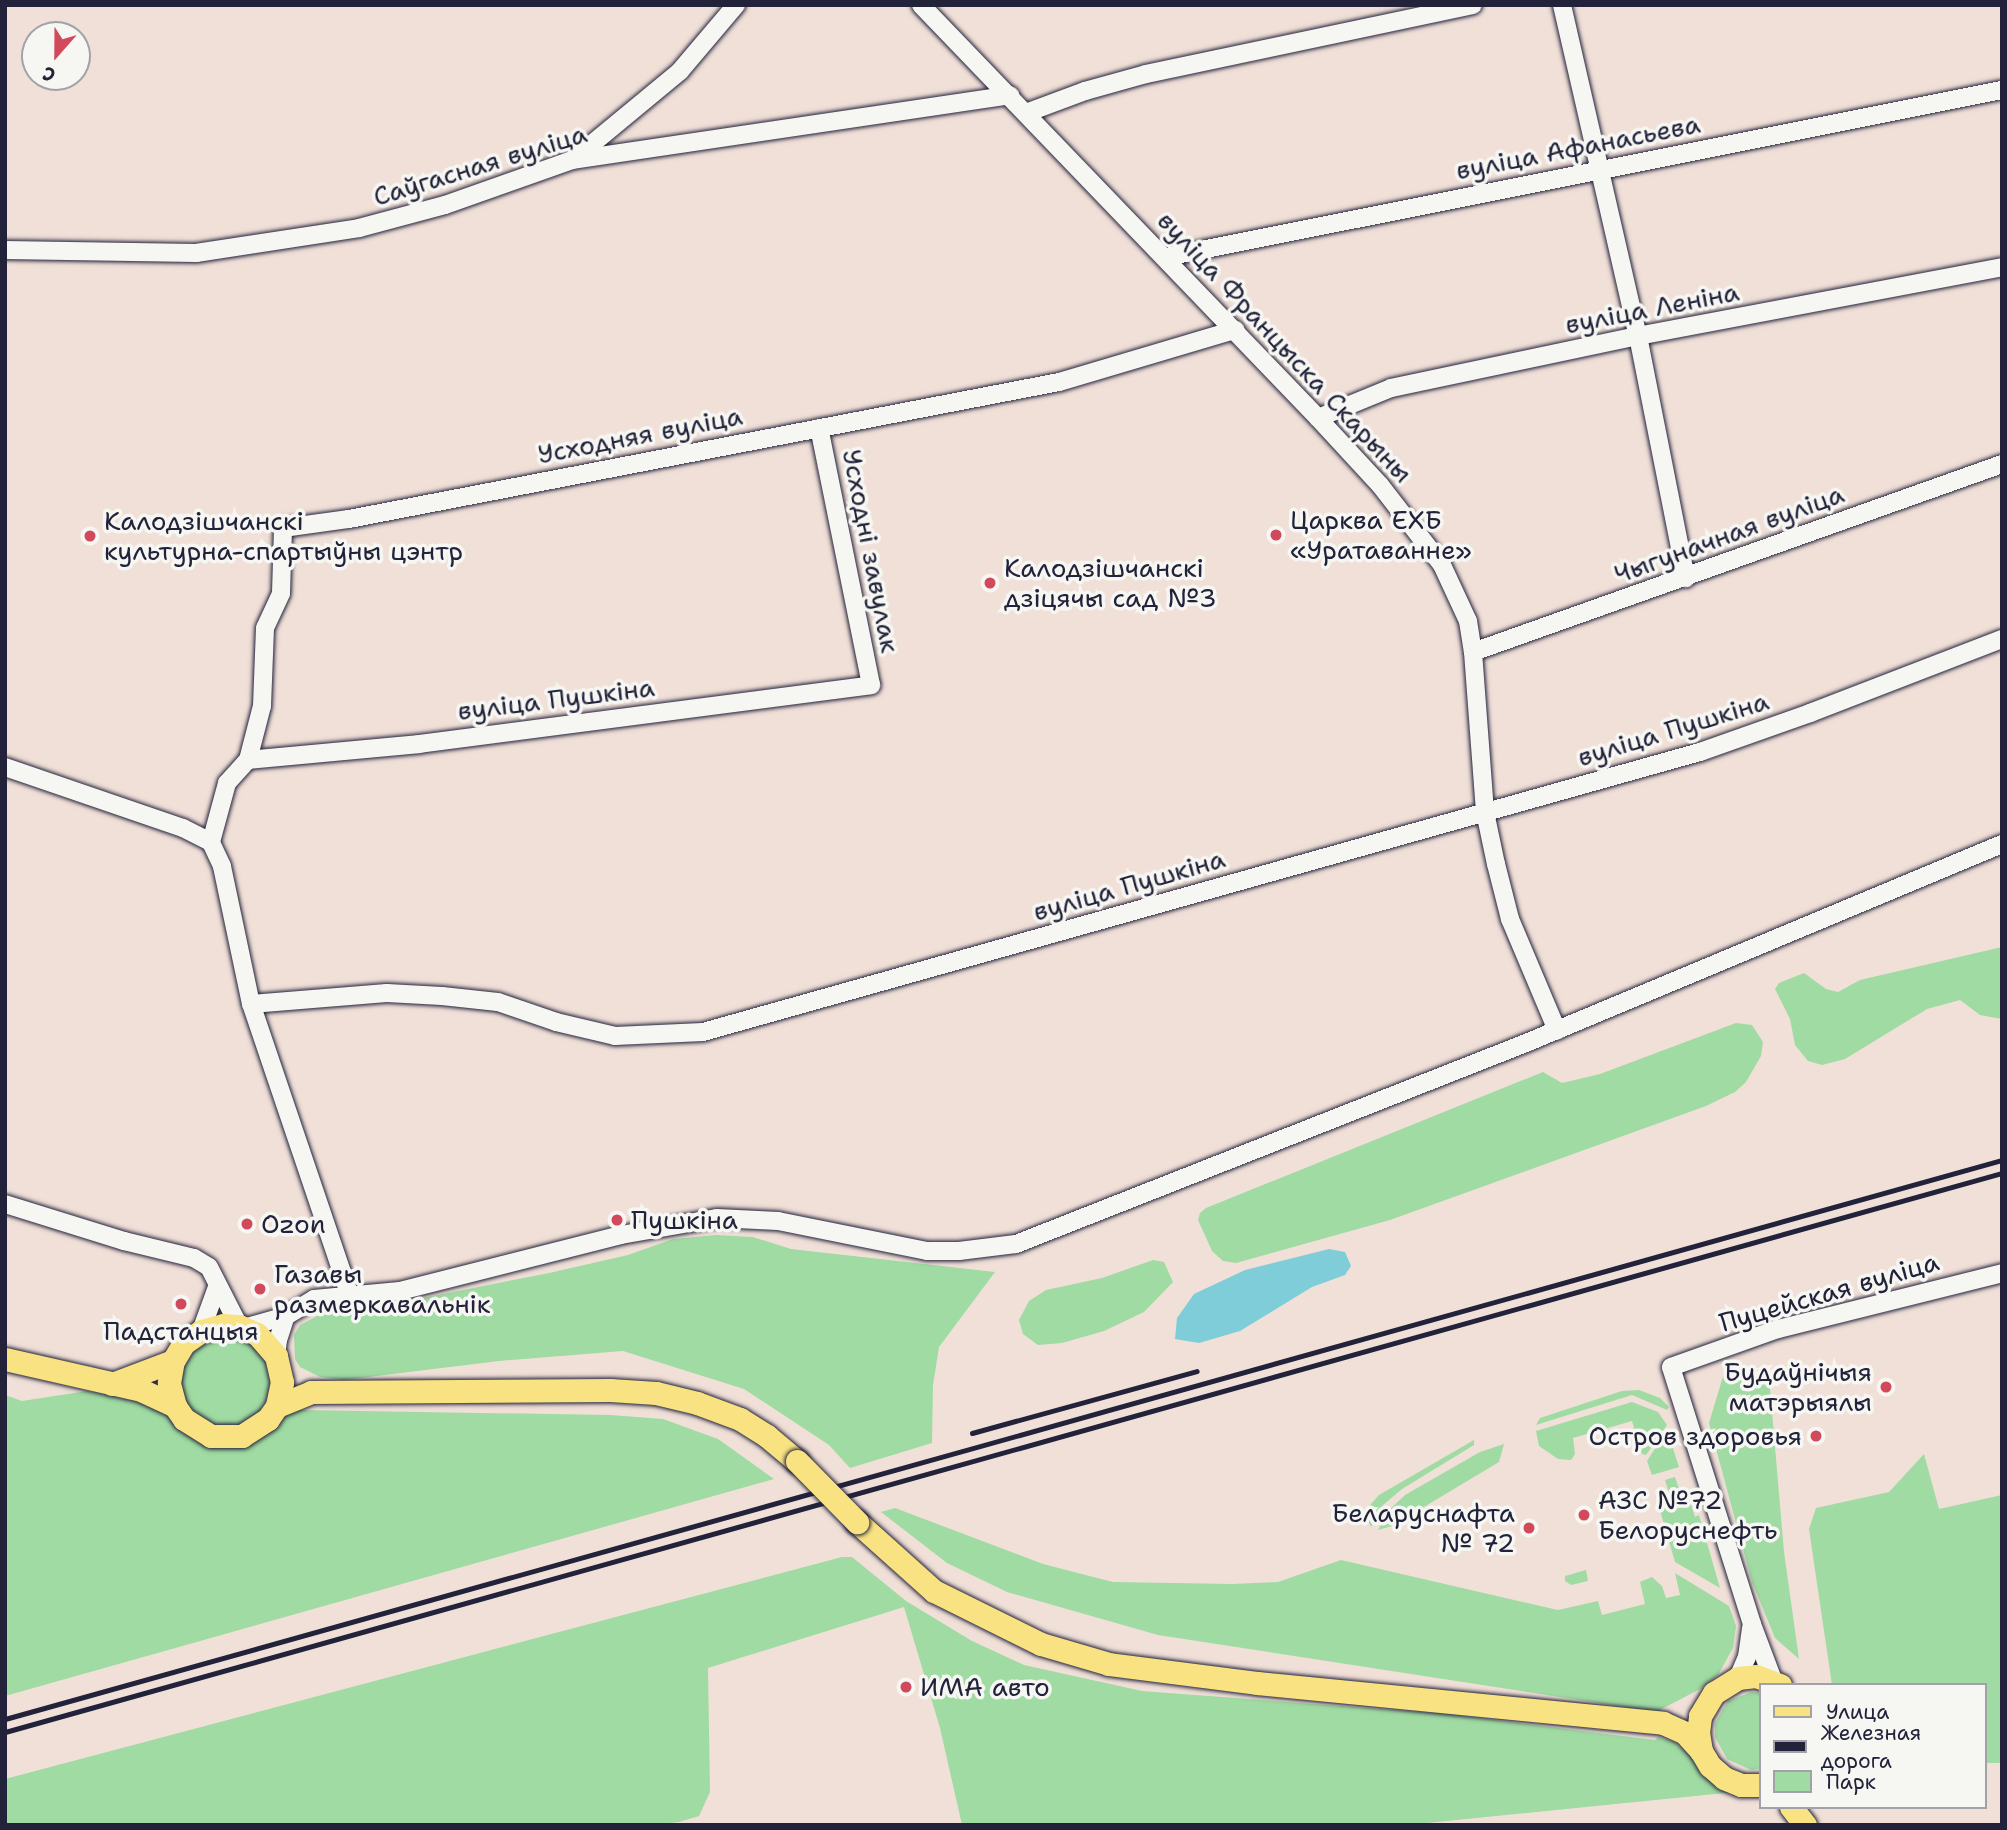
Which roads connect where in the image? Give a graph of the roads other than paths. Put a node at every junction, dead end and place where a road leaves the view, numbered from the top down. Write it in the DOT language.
graph roads {
  1 [pos="736,5"];
  2 [pos="921,5"];
  3 [pos="1473,5"];
  4 [pos="1562,5"];
  5 [pos="2002,90"];
  6 [pos="1010,95"];
  7 [pos="1027,113"];
  8 [pos="572,160"];
  9 [pos="1597,169"];
  10 [pos="5,250"];
  11 [pos="1166,257"];
  12 [pos="2002,267"];
  13 [pos="1235,330"];
  14 [pos="1638,336"];
  15 [pos="1318,418"];
  16 [pos="819,428"];
  17 [pos="2002,464"];
  18 [pos="1686,578"];
  19 [pos="2002,639"];
  20 [pos="1473,652"];
  21 [pos="871,685"];
  22 [pos="248,760"];
  23 [pos="5,767"];
  24 [pos="1485,812"];
  25 [pos="211,842"];
  26 [pos="2002,844"];
  27 [pos="251,1004"];
  28 [pos="1557,1030"];
  29 [pos="5,1204"];
  30 [pos="2002,1273"];
  31 [pos="217,1287"];
  32 [pos="350,1296"];
  33 [pos="286,1316"];
  34 [pos="242,1327"];
  35 [pos="201,1331"];
  36 [pos="5,1359"];
  37 [pos="173,1361"];
  38 [pos="279,1363"];
  39 [pos="112,1384"];
  40 [pos="311,1392"];
  41 [pos="175,1406"];
  42 [pos="277,1406"];
  43 [pos="1752,1624"];
  44 [pos="1738,1678"];
  45 [pos="1777,1683"];
  46 [pos="1708,1700"];
  47 [pos="1663,1723"];
  48 [pos="1702,1751"];
  49 [pos="1758,1786"];
  50 [pos="1793,1809"];
  51 [pos="1807,1825"];
  1 -- 8 [label="street"];
  2 -- 6 [label="street, вуліца Францыска Скарыны"];
  3 -- 7 [label="street"];
  4 -- 9 [label="street"];
  5 -- 9 [label="street, вуліца Афанасьева"];
  6 -- 7 [label="street, вуліца Францыска Скарыны"];
  6 -- 8 [label="street, Саўгасная вуліца"];
  7 -- 11 [label="street, вуліца Францыска Скарыны"];
  8 -- 10 [label="street, Саўгасная вуліца"];
  9 -- 11 [label="street, вуліца Афанасьева"];
  9 -- 14 [label="street"];
  11 -- 13 [label="street, вуліца Францыска Скарыны"];
  12 -- 14 [label="street, вуліца Леніна"];
  13 -- 15 [label="street, вуліца Францыска Скарыны"];
  13 -- 16 [label="street, Усходняя вуліца"];
  14 -- 15 [label="street, вуліца Леніна"];
  14 -- 18 [label="street"];
  15 -- 20 [label="street, вуліца Францыска Скарыны"];
  16 -- 21 [label="street, Усходні завулак"];
  16 -- 22 [label="street, Усходняя вуліца"];
  17 -- 18 [label="street, Чыгуначная вуліца"];
  18 -- 20 [label="street, Чыгуначная вуліца"];
  19 -- 24 [label="street, вуліца Пушкіна"];
  20 -- 24 [label="street, вуліца Францыска Скарыны"];
  21 -- 22 [label="street, вуліца Пушкіна"];
  22 -- 25 [label="street"];
  23 -- 25 [label="street"];
  24 -- 27 [label="street, вуліца Пушкіна"];
  24 -- 28 [label="street, вуліца Францыска Скарыны"];
  25 -- 27 [label="street"];
  26 -- 28 [label="street"];
  27 -- 32 [label="street"];
  28 -- 32 [label="street"];
  29 -- 31 [label="street"];
  30 -- 43 [label="street, Пуцейская вуліца"];
  31 -- 34 [label="street"];
  31 -- 35 [label="street"];
  32 -- 33 [label="street"];
  33 -- 34 [label="street"];
  33 -- 38 [label="street"];
  34 -- 35 [label="main road"];
  34 -- 38 [label="main road"];
  35 -- 37 [label="main road"];
  36 -- 39 [label="main road"];
  37 -- 39 [label="main road"];
  37 -- 41 [label="main road"];
  38 -- 40 [label="main road"];
  38 -- 42 [label="main road"];
  39 -- 41 [label="main road"];
  40 -- 42 [label="main road"];
  40 -- 47 [label="main road, bridge"];
  41 -- 42 [label="main road"];
  43 -- 44 [label="street"];
  43 -- 45 [label="street"];
  44 -- 45 [label="main road"];
  44 -- 46 [label="main road"];
  46 -- 47 [label="main road"];
  46 -- 48 [label="main road"];
  47 -- 48 [label="main road"];
  48 -- 49 [label="main road"];
  50 -- 51 [label="main road"];
}
